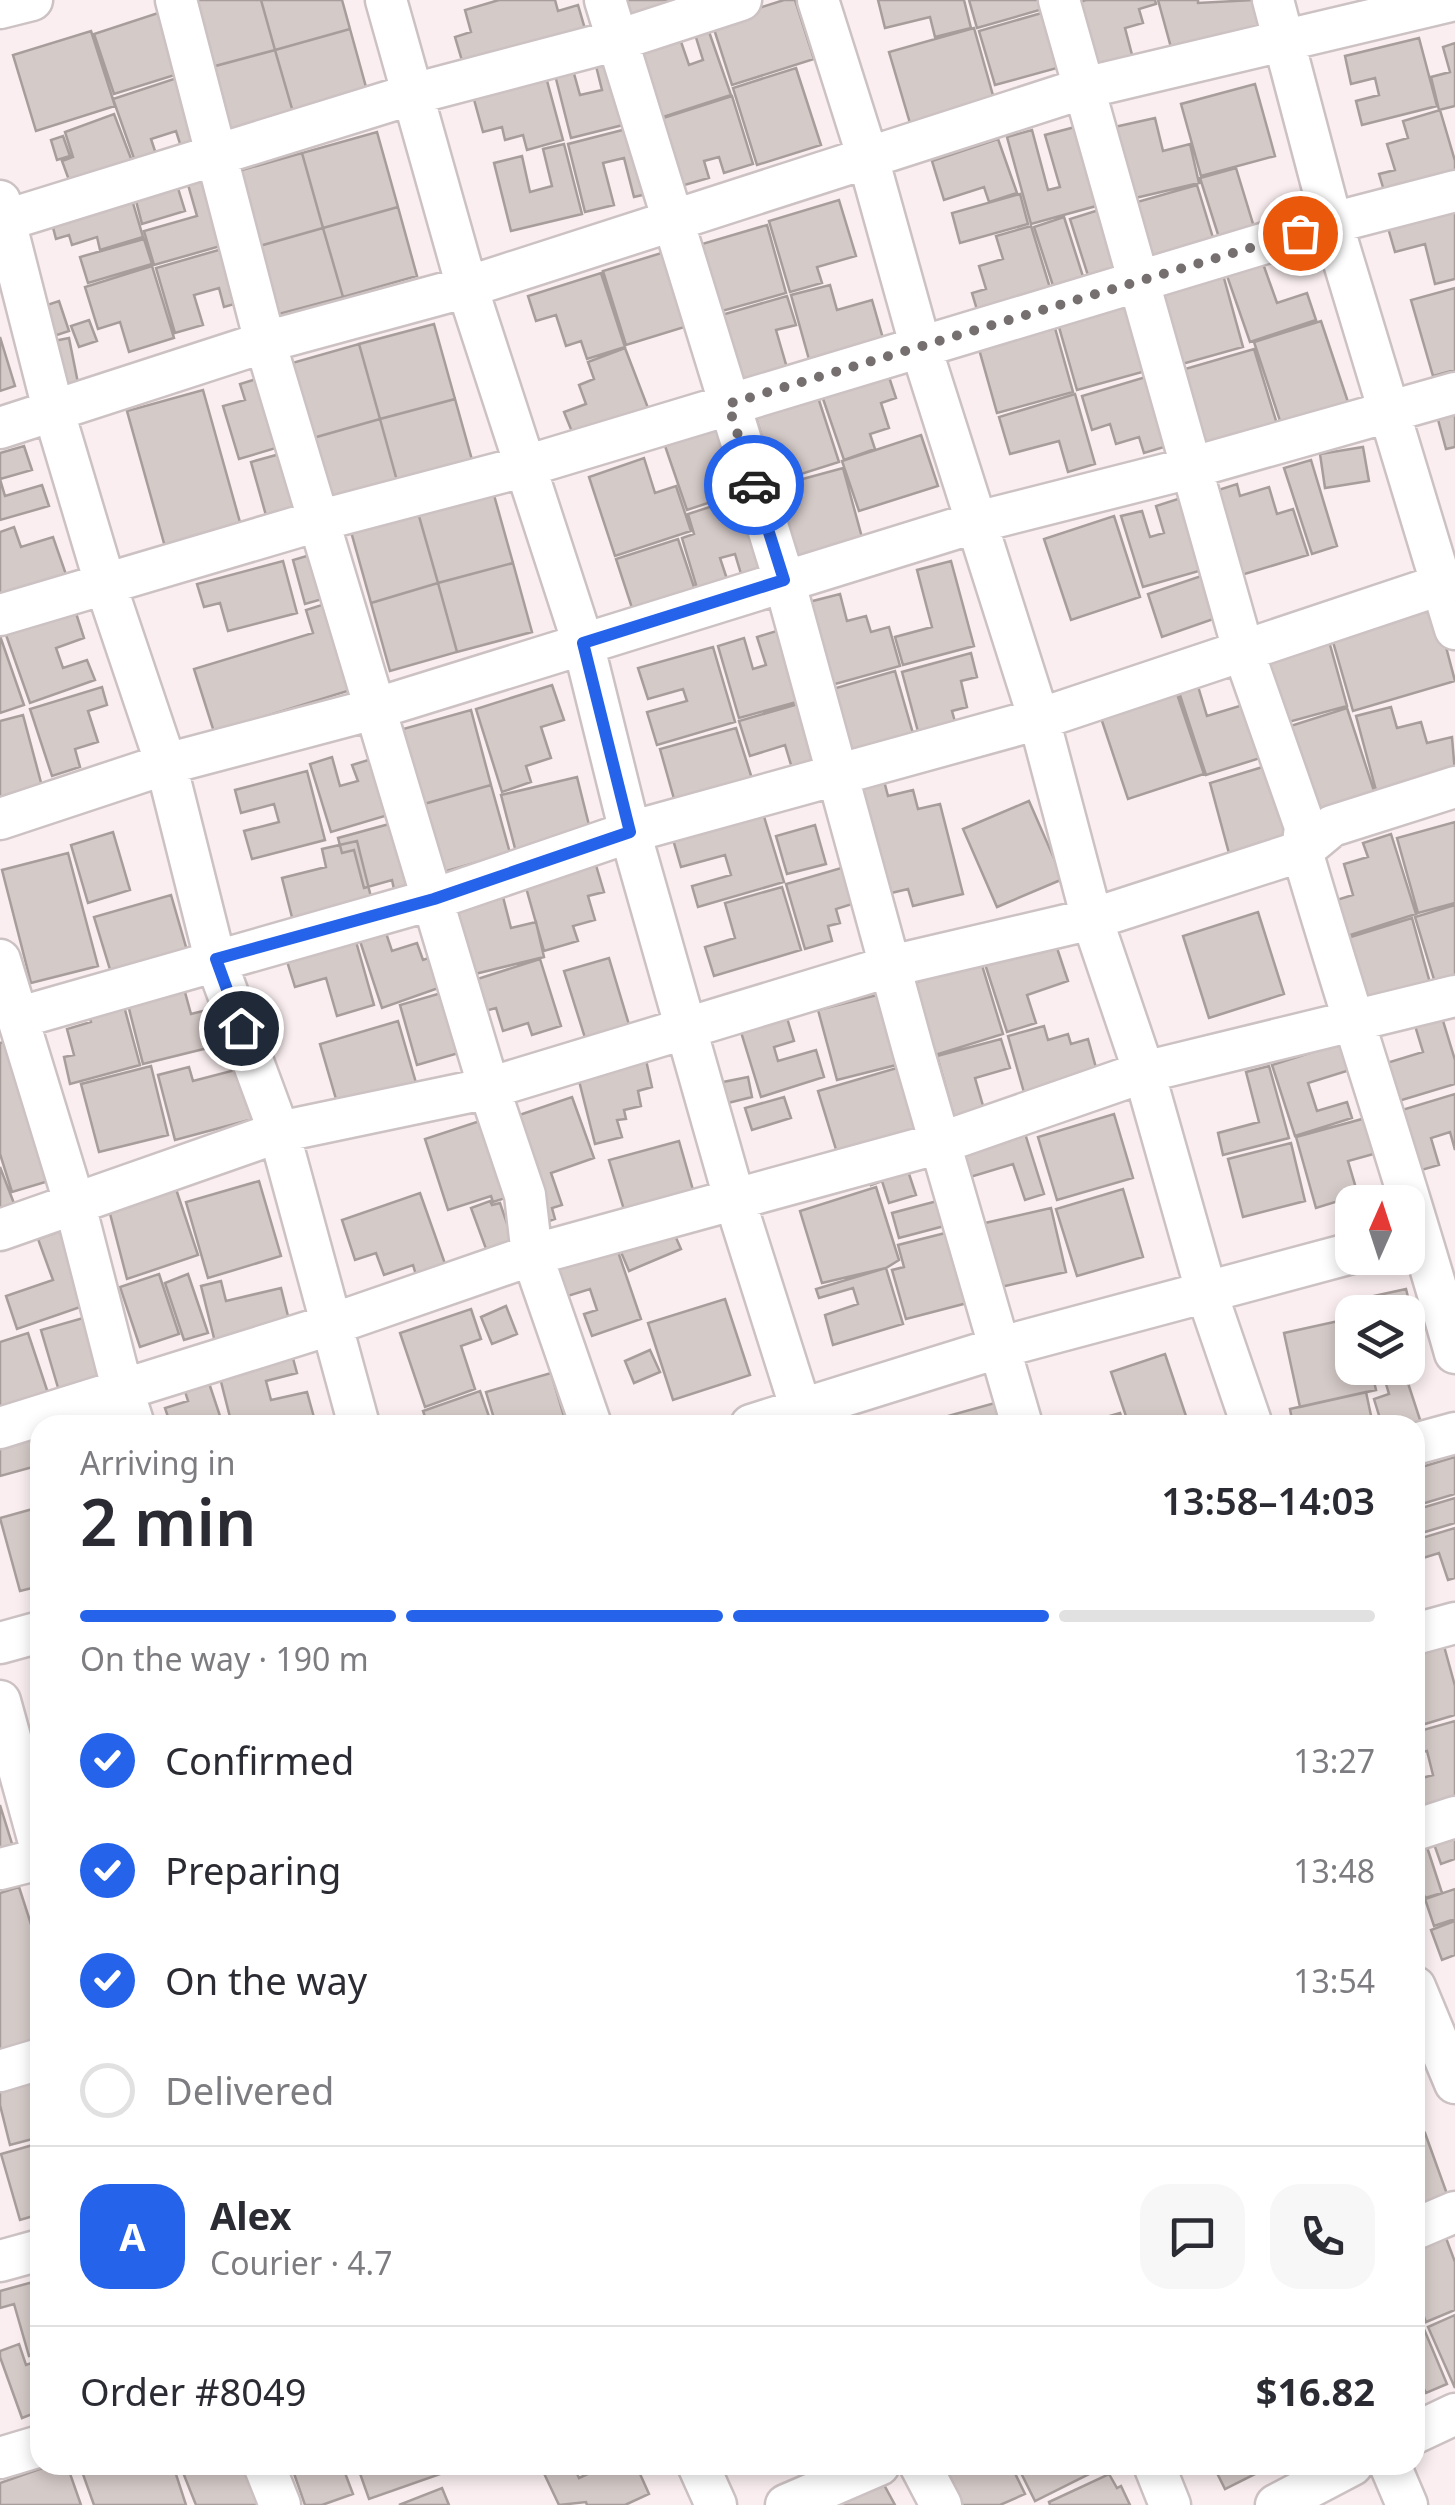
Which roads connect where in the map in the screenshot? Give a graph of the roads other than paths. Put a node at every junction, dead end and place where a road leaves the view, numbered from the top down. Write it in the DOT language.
graph roads {
  1 [pos="32,0"];
  2 [pos="176,0"];
  3 [pos="386,0"];
  4 [pos="605,0"];
  5 [pos="741,0"];
  6 [pos="818,0"];
  7 [pos="1059,0"];
  8 [pos="1273,0"];
  9 [pos="1455,0"];
  10 [pos="0,8"];
  11 [pos="618,40"];
  12 [pos="1282,40"];
  13 [pos="1084,88"];
  14 [pos="413,94"];
  15 [pos="218,156"];
  16 [pos="868,158"];
  17 [pos="1455,191"];
  18 [pos="2,214"];
  19 [pos="671,221"];
  20 [pos="1332,223"];
  21 [pos="1138,283"];
  22 [pos="467,287"];
  23 [pos="266,342"];
  24 [pos="921,348"];
  25 [pos="1455,393"];
  26 [pos="728,404"];
  27 [pos="53,409"];
  28 [pos="1390,411"];
  29 [pos="0,428"];
  30 [pos="526,466"];
  31 [pos="1190,468"];
  32 [pos="321,520"];
  33 [pos="977,522"];
  34 [pos="784,580"];
  35 [pos="1449,582"];
  36 [pos="106,583"];
  37 [pos="0,615"];
  38 [pos="1455,629"];
  39 [pos="583,643"];
  40 [pos="1244,653"];
  41 [pos="374,708"];
  42 [pos="1039,719"];
  43 [pos="166,764"];
  44 [pos="836,774"];
  45 [pos="1455,787"];
  46 [pos="0,818"];
  47 [pos="630,832"];
  48 [pos="1302,851"];
  49 [pos="434,899"];
  50 [pos="1092,919"];
  51 [pos="216,959"];
  52 [pos="0,960"];
  53 [pos="891,966"];
  54 [pos="1455,996"];
  55 [pos="16,1018"];
  56 [pos="1351,1020"];
  57 [pos="686,1026"];
  58 [pos="1144,1072"];
  59 [pos="489,1088"];
  60 [pos="279,1132"];
  61 [pos="940,1142"];
  62 [pos="735,1202"];
  63 [pos="75,1205"];
  64 [pos="0,1230"];
  65 [pos="1428,1232"];
  66 [pos="532,1255"];
  67 [pos="1335,1258"];
  68 [pos="1207,1294"];
  69 [pos="330,1326"];
  70 [pos="1000,1347"];
  71 [pos="1455,1354"];
  72 [pos="128,1407"];
  73 [pos="79,1415"];
  74 [pos="356,1415"];
  75 [pos="588,1415"];
  76 [pos="802,1415"];
  77 [pos="811,1415"];
  78 [pos="1019,1415"];
  79 [pos="1249,1415"];
  80 [pos="30,1423"];
  81 [pos="0,1428"];
  82 [pos="1455,1433"];
  83 [pos="1425,1441"];
  84 [pos="1455,1623"];
  85 [pos="1425,1631"];
  86 [pos="30,1635"];
  87 [pos="0,1643"];
  88 [pos="0,1701"];
  89 [pos="30,1810"];
  90 [pos="1455,1817"];
  91 [pos="1425,1827"];
  92 [pos="30,1861"];
  93 [pos="0,1869"];
  94 [pos="1425,1996"];
  95 [pos="30,2062"];
  96 [pos="0,2071"];
  97 [pos="1455,2084"];
  98 [pos="1455,2212"];
  99 [pos="1425,2225"];
  100 [pos="30,2253"];
  101 [pos="0,2261"];
  102 [pos="1455,2414"];
  103 [pos="1425,2428"];
  104 [pos="268,2475"];
  105 [pos="702,2475"];
  106 [pos="856,2475"];
  107 [pos="925,2475"];
  108 [pos="1158,2475"];
  109 [pos="1333,2475"];
  110 [pos="1394,2475"];
  111 [pos="280,2505"];
  112 [pos="716,2505"];
  113 [pos="786,2505"];
  114 [pos="941,2505"];
  115 [pos="1170,2505"];
  116 [pos="1276,2505"];
  117 [pos="1407,2505"];
  1 -- 10 [label="street"];
  2 -- 15 [label="street"];
  3 -- 14 [label="street"];
  4 -- 11 [label="street"];
  5 -- 11 [label="street"];
  6 -- 16 [label="street"];
  7 -- 13 [label="street"];
  8 -- 12 [label="street"];
  9 -- 12 [label="street"];
  11 -- 14 [label="street"];
  11 -- 19 [label="street"];
  12 -- 13 [label="street"];
  12 -- 20 [label="street"];
  13 -- 16 [label="street"];
  13 -- 21 [label="street"];
  14 -- 15 [label="street"];
  14 -- 22 [label="street"];
  15 -- 18 [label="street"];
  15 -- 23 [label="street"];
  16 -- 19 [label="street"];
  16 -- 24 [label="street"];
  17 -- 20 [label="street"];
  18 -- 27 [label="street"];
  19 -- 22 [label="street"];
  19 -- 26 [label="street"];
  20 -- 21 [label="street"];
  20 -- 28 [label="street"];
  21 -- 24 [label="street"];
  21 -- 31 [label="street"];
  22 -- 23 [label="street"];
  22 -- 30 [label="street"];
  23 -- 27 [label="street"];
  23 -- 32 [label="street"];
  24 -- 26 [label="street"];
  24 -- 33 [label="street"];
  25 -- 28 [label="street"];
  26 -- 30 [label="street"];
  26 -- 34 [label="street"];
  27 -- 29 [label="street"];
  27 -- 36 [label="street"];
  28 -- 31 [label="street"];
  28 -- 35 [label="street"];
  30 -- 32 [label="street"];
  30 -- 39 [label="street"];
  31 -- 33 [label="street"];
  31 -- 40 [label="street"];
  32 -- 36 [label="street"];
  32 -- 41 [label="street"];
  33 -- 34 [label="street"];
  33 -- 42 [label="street"];
  34 -- 39 [label="street"];
  34 -- 44 [label="street"];
  35 -- 38 [label="street"];
  35 -- 40 [label="street"];
  36 -- 37 [label="street"];
  36 -- 43 [label="street"];
  39 -- 41 [label="street"];
  39 -- 47 [label="street"];
  40 -- 42 [label="street"];
  40 -- 48 [label="street"];
  41 -- 43 [label="street"];
  41 -- 49 [label="street"];
  42 -- 44 [label="street"];
  42 -- 50 [label="street"];
  43 -- 46 [label="street"];
  43 -- 51 [label="street"];
  44 -- 47 [label="street"];
  44 -- 53 [label="street"];
  45 -- 48 [label="street"];
  47 -- 49 [label="street"];
  47 -- 57 [label="street"];
  48 -- 50 [label="street"];
  48 -- 56 [label="street"];
  49 -- 51 [label="street"];
  49 -- 59 [label="street"];
  50 -- 53 [label="street"];
  50 -- 58 [label="street"];
  51 -- 55 [label="street"];
  51 -- 60 [label="street"];
  52 -- 55 [label="street"];
  53 -- 57 [label="street"];
  53 -- 61 [label="street"];
  54 -- 56 [label="street"];
  55 -- 63 [label="street"];
  56 -- 58 [label="street"];
  56 -- 65 [label="street"];
  57 -- 59 [label="street"];
  57 -- 62 [label="street"];
  58 -- 61 [label="street"];
  58 -- 68 [label="street"];
  59 -- 60 [label="street"];
  59 -- 66 [label="street"];
  60 -- 63 [label="street"];
  60 -- 69 [label="street"];
  61 -- 62 [label="street"];
  61 -- 70 [label="street"];
  62 -- 66 [label="street"];
  62 -- 76 [label="street"];
  63 -- 64 [label="street"];
  63 -- 72 [label="street"];
  65 -- 71 [label="street"];
  66 -- 69 [label="street"];
  66 -- 75 [label="street"];
  67 -- 68 [label="street"];
  68 -- 70 [label="street"];
  68 -- 79 [label="street"];
  69 -- 72 [label="street"];
  69 -- 74 [label="street"];
  70 -- 77 [label="street"];
  70 -- 78 [label="street"];
  72 -- 73 [label="street"];
  80 -- 81 [label="street"];
  82 -- 83 [label="street"];
  84 -- 85 [label="street"];
  86 -- 87 [label="street"];
  88 -- 89 [label="street"];
  90 -- 91 [label="street"];
  92 -- 93 [label="street"];
  94 -- 97 [label="street"];
  95 -- 96 [label="street"];
  98 -- 99 [label="street"];
  100 -- 101 [label="street"];
  102 -- 103 [label="street"];
  104 -- 111 [label="street"];
  105 -- 112 [label="street"];
  106 -- 113 [label="street"];
  107 -- 114 [label="street"];
  108 -- 115 [label="street"];
  109 -- 116 [label="street"];
  110 -- 117 [label="street"];
}
